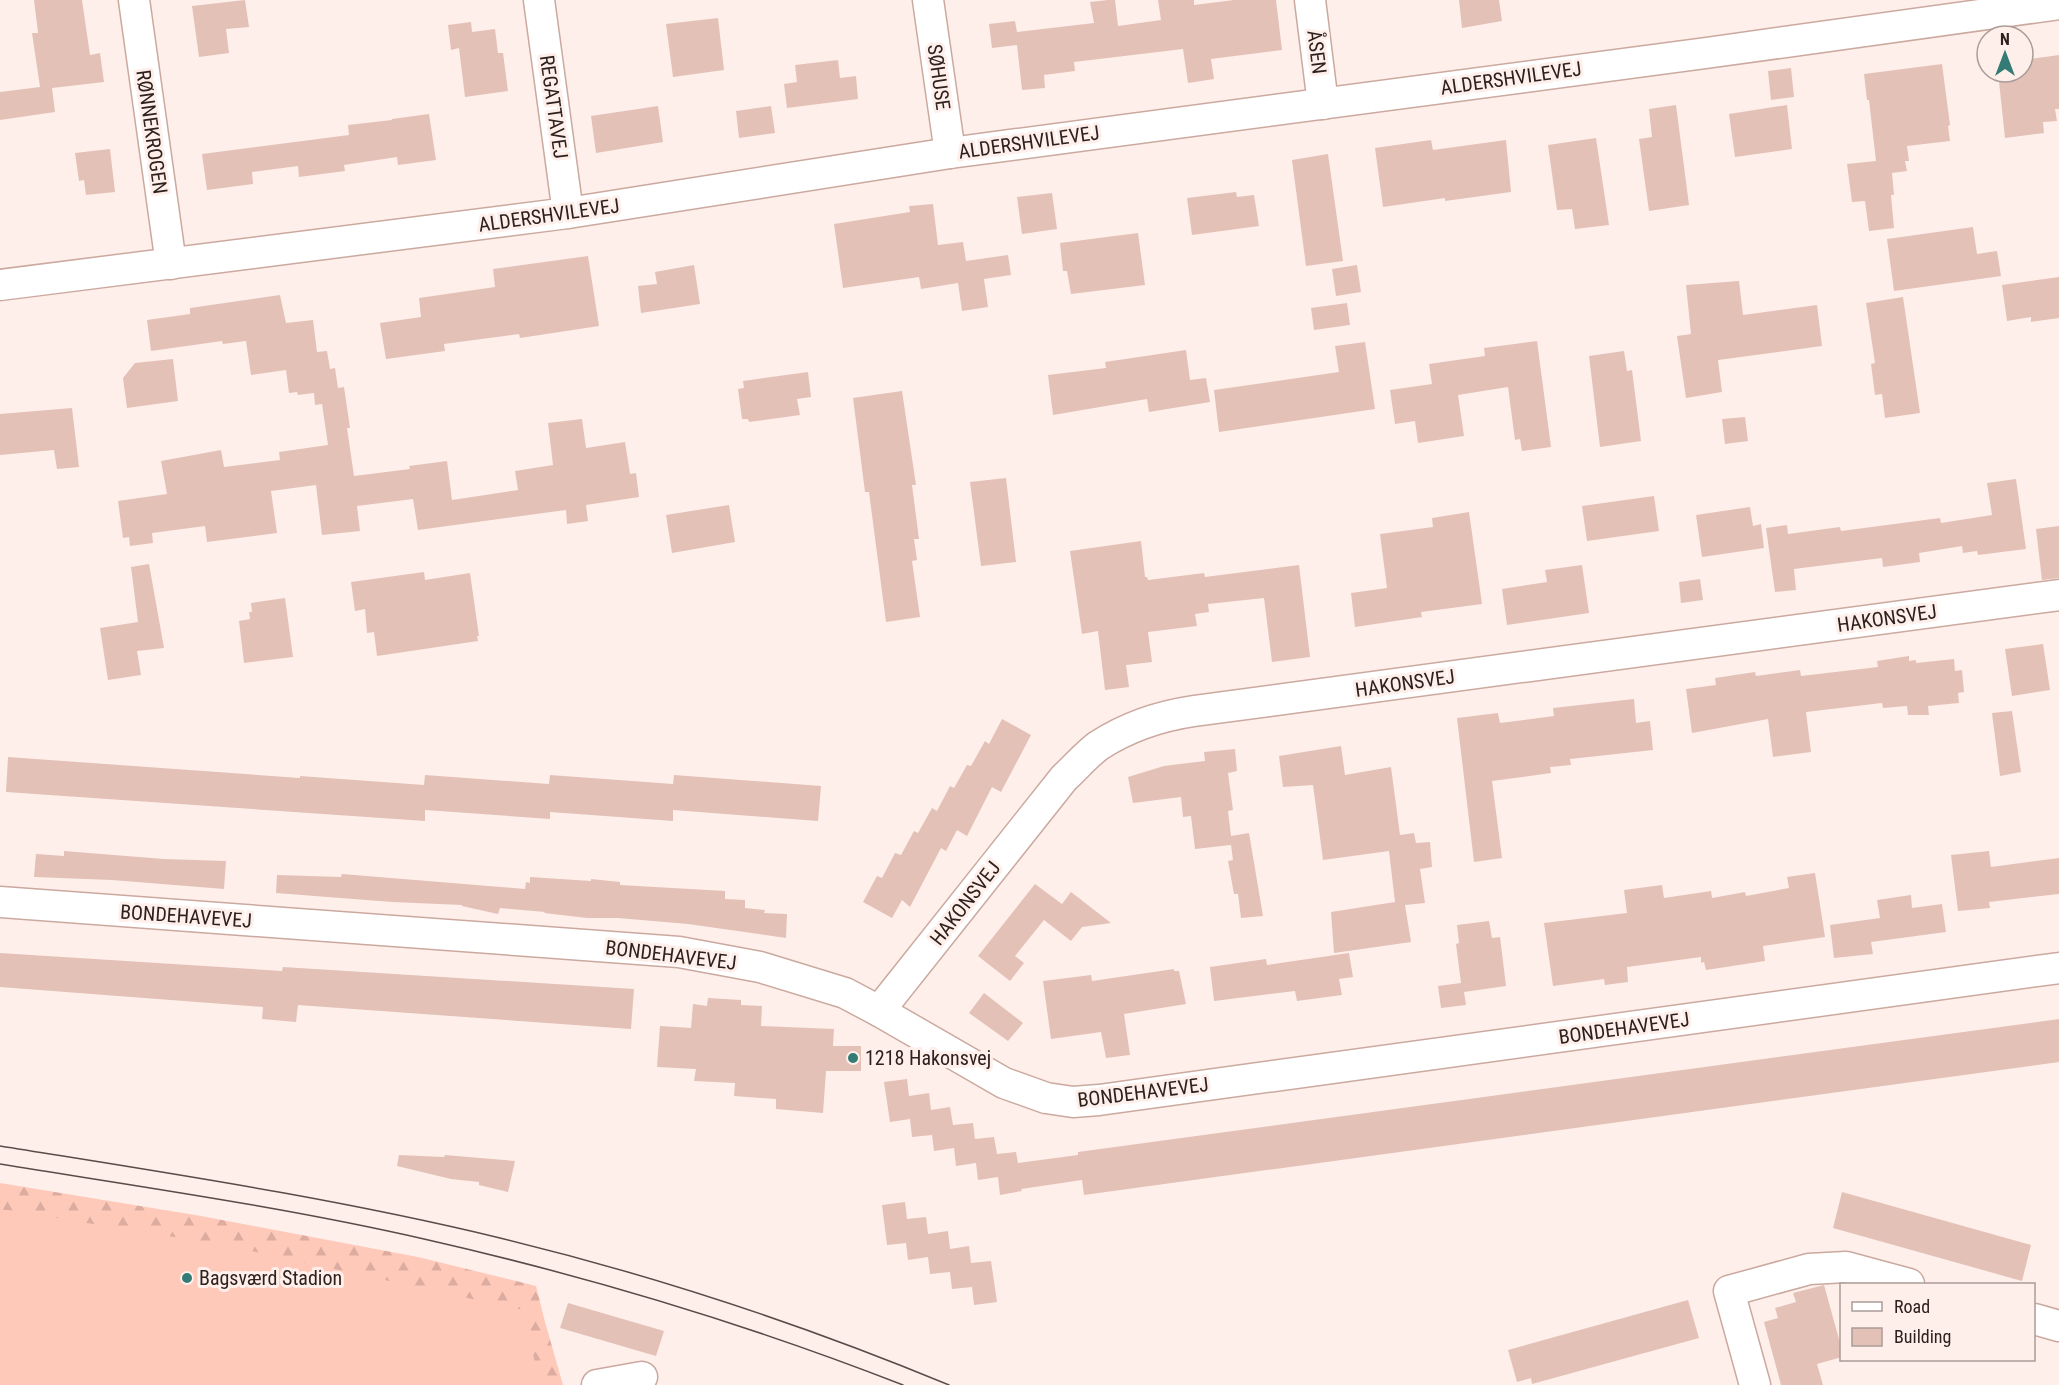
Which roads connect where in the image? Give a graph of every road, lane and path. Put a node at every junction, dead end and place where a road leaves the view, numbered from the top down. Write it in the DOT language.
graph roads {
  1 [pos="134,0"];
  2 [pos="539,0"];
  3 [pos="928,0"];
  4 [pos="1310,0"];
  5 [pos="2059,4"];
  6 [pos="1323,104"];
  7 [pos="950,153"];
  8 [pos="568,213"];
  9 [pos="171,264"];
  10 [pos="0,285"];
  11 [pos="2059,595"];
  12 [pos="0,902"];
  13 [pos="2059,968"];
  14 [pos="879,1011"];
  15 [pos="1905,1283"];
  16 [pos="2035,1319"];
  17 [pos="2059,1326"];
  18 [pos="642,1377"];
  19 [pos="597,1385"];
  20 [pos="1755,1385"];
  1 -- 9 [label="street, RØNNEKROGEN"];
  2 -- 8 [label="street, REGATTAVEJ"];
  3 -- 7 [label="street, SØHUSE"];
  4 -- 6 [label="street, ÅSEN"];
  5 -- 6 [label="street, ALDERSHVILEVEJ"];
  6 -- 7 [label="street, ALDERSHVILEVEJ"];
  7 -- 8 [label="street, ALDERSHVILEVEJ"];
  8 -- 9 [label="street, ALDERSHVILEVEJ"];
  9 -- 10 [label="street, ALDERSHVILEVEJ"];
  11 -- 14 [label="street, HAKONSVEJ"];
  12 -- 14 [label="street, BONDEHAVEVEJ"];
  13 -- 14 [label="street, BONDEHAVEVEJ"];
  15 -- 20 [label="street"];
  16 -- 17 [label="street"];
  18 -- 19 [label="street"];
}
